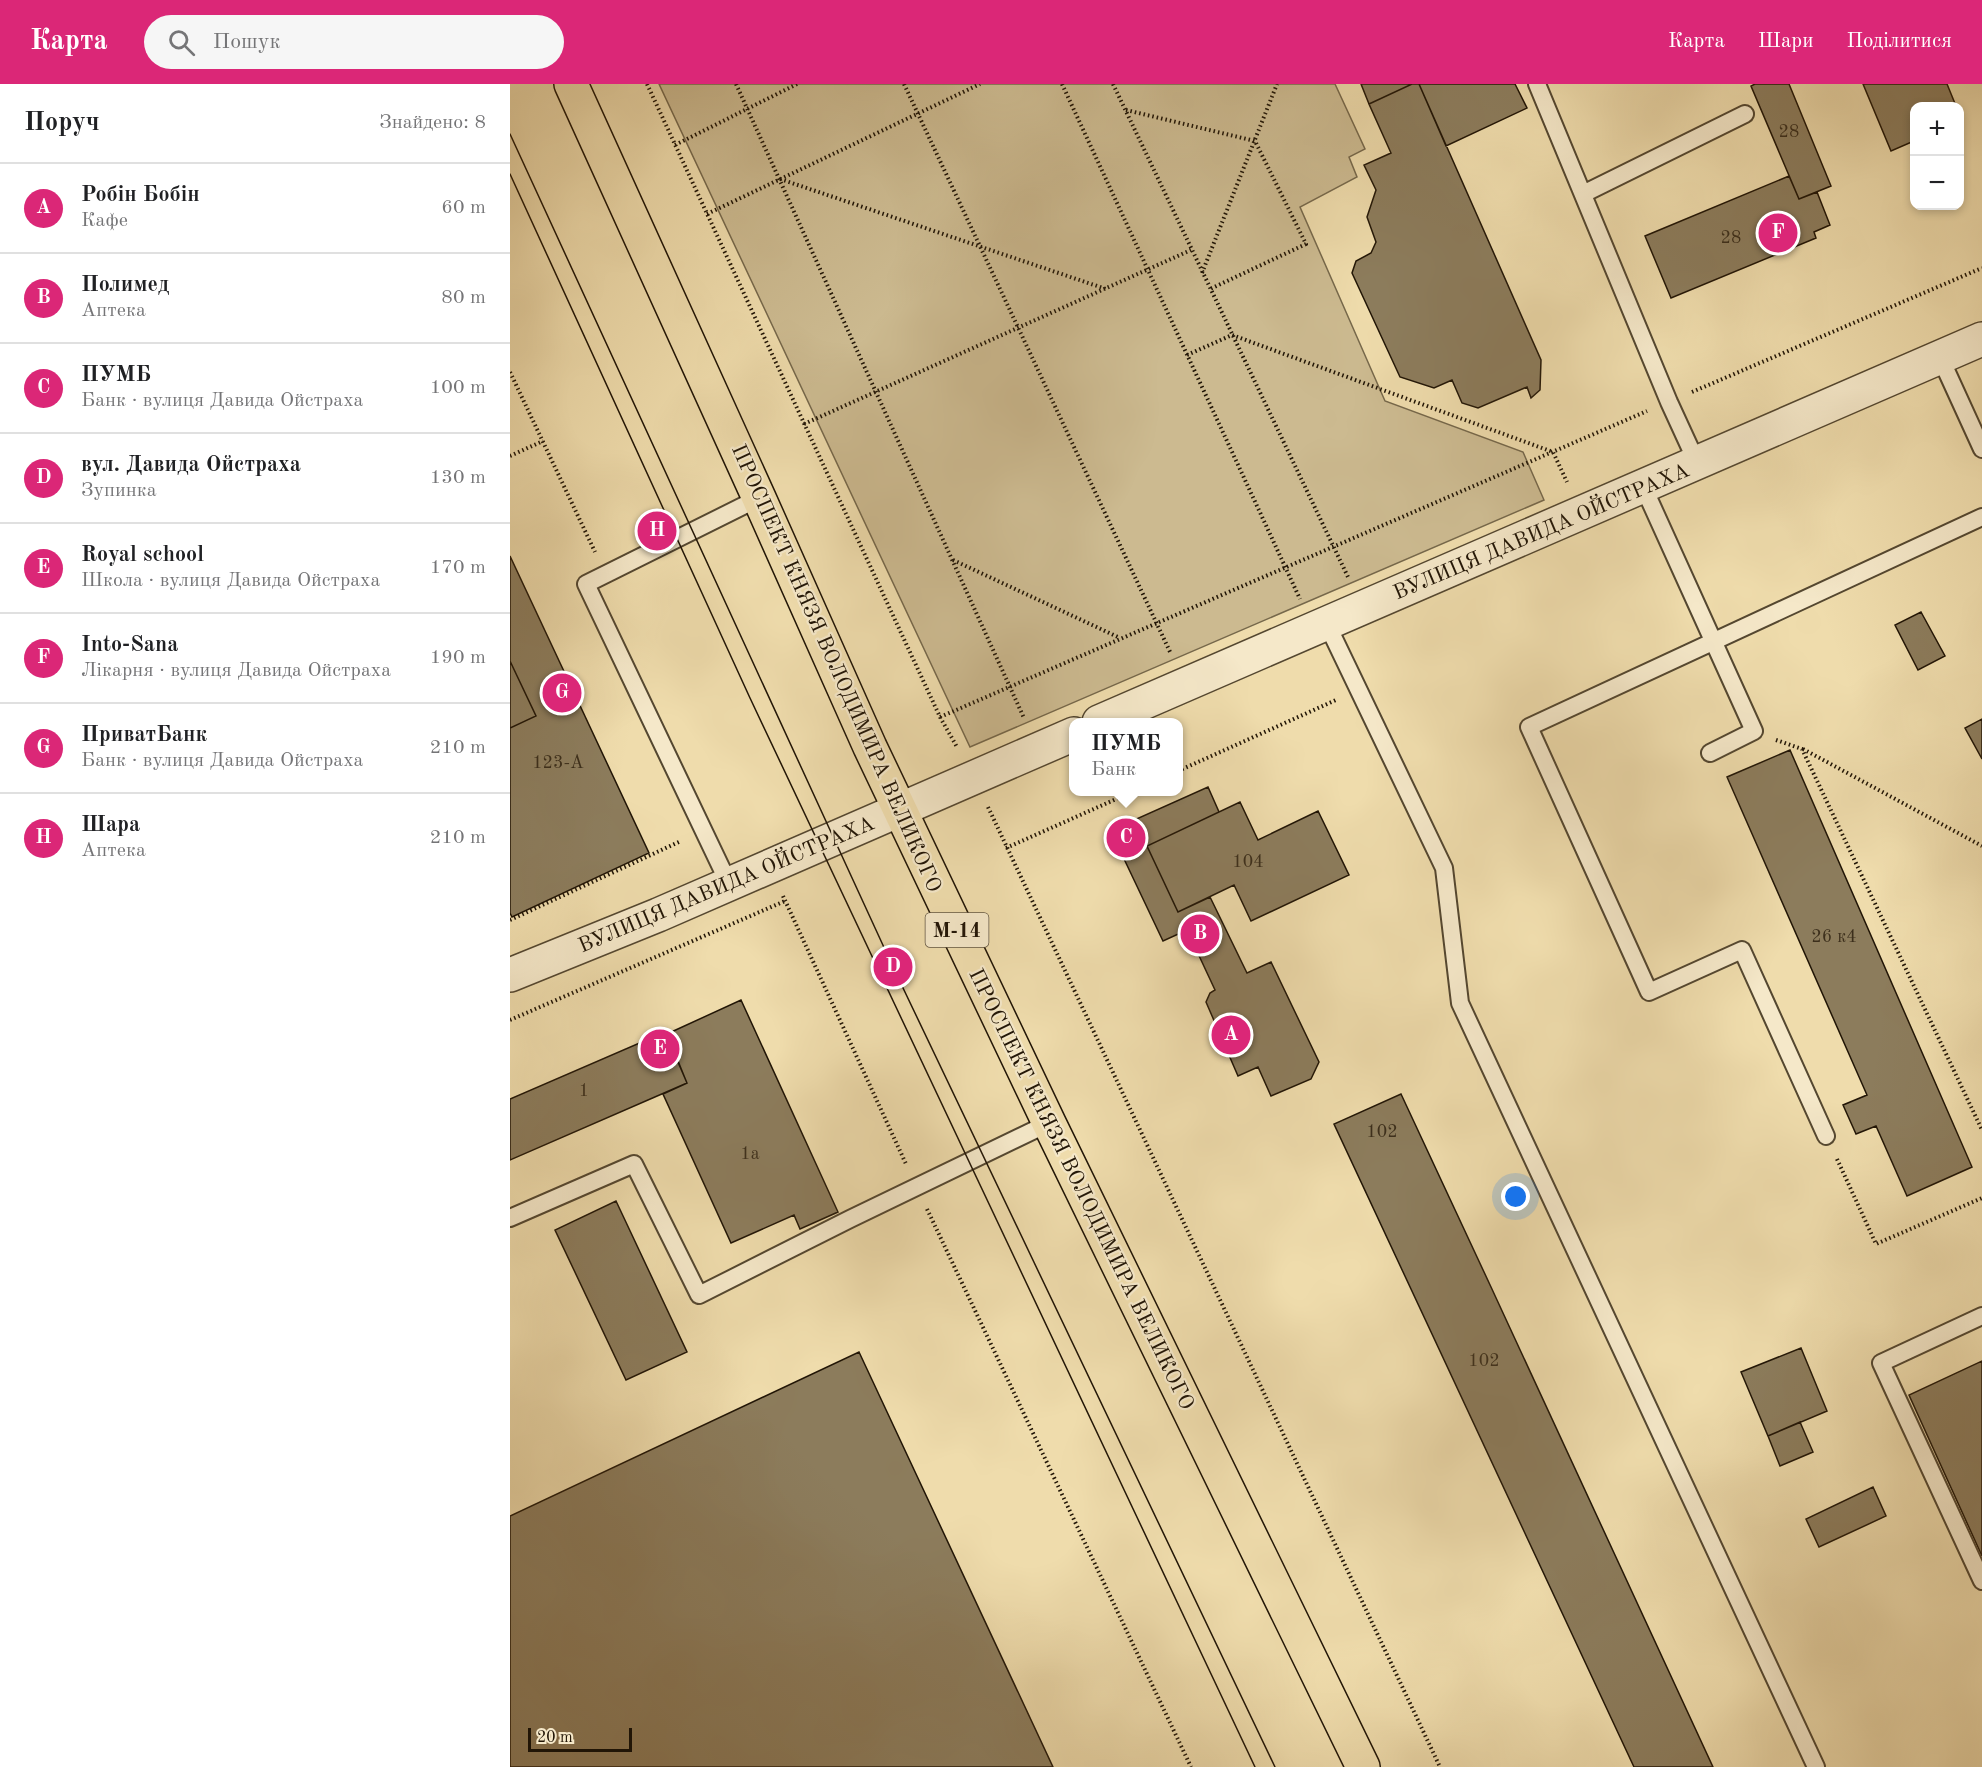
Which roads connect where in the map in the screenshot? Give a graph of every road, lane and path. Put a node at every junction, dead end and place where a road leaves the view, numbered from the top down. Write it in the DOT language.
graph roads {
  1 [pos="571,84"];
  2 [pos="647,84"];
  3 [pos="736,84"];
  4 [pos="797,84"];
  5 [pos="904,84"];
  6 [pos="980,84"];
  7 [pos="1062,84"];
  8 [pos="1113,84"];
  9 [pos="1277,84"];
  10 [pos="1537,84"];
  11 [pos="748,109"];
  12 [pos="1125,110"];
  13 [pos="918,114"];
  14 [pos="1745,114"];
  15 [pos="1255,141"];
  16 [pos="675,145"];
  17 [pos="780,179"];
  18 [pos="1582,194"];
  19 [pos="707,214"];
  20 [pos="981,247"];
  21 [pos="1191,250"];
  22 [pos="1982,268"];
  23 [pos="1148,270"];
  24 [pos="1202,273"];
  25 [pos="1106,289"];
  26 [pos="1210,289"];
  27 [pos="1019,328"];
  28 [pos="1232,335"];
  29 [pos="1982,339"];
  30 [pos="1187,355"];
  31 [pos="1940,357"];
  32 [pos="510,372"];
  33 [pos="876,392"];
  34 [pos="1669,402"];
  35 [pos="804,424"];
  36 [pos="543,441"];
  37 [pos="1982,449"];
  38 [pos="1553,452"];
  39 [pos="510,456"];
  40 [pos="1696,463"];
  41 [pos="1643,486"];
  42 [pos="759,498"];
  43 [pos="1982,517"];
  44 [pos="1334,547"];
  45 [pos="953,560"];
  46 [pos="1286,567"];
  47 [pos="605,575"];
  48 [pos="1363,608"];
  49 [pos="1156,623"];
  50 [pos="1320,626"];
  51 [pos="1121,639"];
  52 [pos="1713,641"];
  53 [pos="1186,685"];
  54 [pos="1010,687"];
  55 [pos="1358,689"];
  56 [pos="939,717"];
  57 [pos="1110,718"];
  58 [pos="1754,732"];
  59 [pos="1069,736"];
  60 [pos="1038,749"];
  61 [pos="1802,749"];
  62 [pos="1710,753"];
  63 [pos="1183,769"];
  64 [pos="974,777"];
  65 [pos="1123,796"];
  66 [pos="899,809"];
  67 [pos="704,830"];
  68 [pos="1982,846"];
  69 [pos="1006,848"];
  70 [pos="770,866"];
  71 [pos="729,884"];
  72 [pos="785,901"];
  73 [pos="510,920"];
  74 [pos="510,975"];
  75 [pos="510,1020"];
  76 [pos="1049,1123"];
  77 [pos="1982,1130"];
  78 [pos="1826,1136"];
  79 [pos="916,1186"];
  80 [pos="1982,1198"];
  81 [pos="510,1218"];
  82 [pos="1982,1316"];
  83 [pos="1982,1581"];
  84 [pos="1191,1767"];
  85 [pos="1363,1767"];
  86 [pos="1440,1767"];
  87 [pos="1816,1767"];
  1 -- 42 [label="highway, ПРОСПЕКТ КНЯЗЯ ВОЛОДИМИРА ВЕЛИКОГО / М-14"];
  2 -- 16 [label="path"];
  3 -- 11 [label="path"];
  4 -- 11 [label="path"];
  5 -- 13 [label="path"];
  6 -- 13 [label="path"];
  7 -- 23 [label="path"];
  8 -- 12 [label="path"];
  9 -- 15 [label="path"];
  10 -- 18 [label="lane"];
  11 -- 16 [label="path"];
  11 -- 17 [label="path"];
  12 -- 15 [label="path"];
  12 -- 21 [label="path"];
  13 -- 17 [label="path"];
  13 -- 20 [label="path"];
  14 -- 18 [label="lane"];
  15 -- 24 [label="path"];
  15 -- 26 [label="path"];
  16 -- 19 [label="path"];
  17 -- 19 [label="path"];
  17 -- 20 [label="path"];
  17 -- 33 [label="path"];
  18 -- 34 [label="lane"];
  19 -- 35 [label="path"];
  20 -- 25 [label="path"];
  20 -- 27 [label="path"];
  21 -- 23 [label="path"];
  21 -- 24 [label="path"];
  22 -- 34 [label="path"];
  23 -- 25 [label="path"];
  23 -- 30 [label="path"];
  24 -- 26 [label="path"];
  25 -- 27 [label="path"];
  26 -- 28 [label="path"];
  27 -- 33 [label="path"];
  27 -- 49 [label="path"];
  28 -- 30 [label="path"];
  28 -- 38 [label="path"];
  28 -- 44 [label="path"];
  29 -- 31 [label="street, ВУЛИЦЯ ДАВИДА ОЙСТРАХА"];
  30 -- 46 [label="path"];
  31 -- 37 [label="lane"];
  31 -- 40 [label="street, ВУЛИЦЯ ДАВИДА ОЙСТРАХА"];
  32 -- 36 [label="path"];
  33 -- 35 [label="path"];
  33 -- 45 [label="path"];
  34 -- 38 [label="path"];
  34 -- 40 [label="lane"];
  35 -- 56 [label="path"];
  36 -- 39 [label="path"];
  36 -- 47 [label="path"];
  38 -- 44 [label="path"];
  40 -- 41 [label="street, ВУЛИЦЯ ДАВИДА ОЙСТРАХА"];
  41 -- 48 [label="street, ВУЛИЦЯ ДАВИДА ОЙСТРАХА"];
  41 -- 52 [label="lane"];
  42 -- 47 [label="lane"];
  42 -- 66 [label="highway, ПРОСПЕКТ КНЯЗЯ ВОЛОДИМИРА ВЕЛИКОГО / М-14"];
  43 -- 52 [label="lane"];
  44 -- 46 [label="path"];
  44 -- 48 [label="path"];
  45 -- 51 [label="path"];
  45 -- 54 [label="path"];
  46 -- 49 [label="path"];
  46 -- 50 [label="path"];
  47 -- 67 [label="lane"];
  48 -- 50 [label="street, ВУЛИЦЯ ДАВИДА ОЙСТРАХА"];
  49 -- 51 [label="path"];
  49 -- 53 [label="path"];
  50 -- 53 [label="street, ВУЛИЦЯ ДАВИДА ОЙСТРАХА"];
  50 -- 55 [label="lane"];
  51 -- 54 [label="path"];
  52 -- 58 [label="lane"];
  52 -- 78 [label="lane"];
  53 -- 57 [label="street, ВУЛИЦЯ ДАВИДА ОЙСТРАХА"];
  54 -- 56 [label="path"];
  54 -- 60 [label="path"];
  55 -- 63 [label="path"];
  55 -- 87 [label="lane"];
  56 -- 64 [label="path"];
  58 -- 61 [label="path"];
  58 -- 62 [label="lane"];
  59 -- 60 [label="street, ВУЛИЦЯ ДАВИДА ОЙСТРАХА"];
  60 -- 64 [label="street, ВУЛИЦЯ ДАВИДА ОЙСТРАХА"];
  61 -- 68 [label="path"];
  61 -- 77 [label="path"];
  64 -- 66 [label="street, ВУЛИЦЯ ДАВИДА ОЙСТРАХА"];
  64 -- 69 [label="path"];
  65 -- 69 [label="path"];
  66 -- 70 [label="street, ВУЛИЦЯ ДАВИДА ОЙСТРАХА"];
  66 -- 76 [label="highway, ПРОСПЕКТ КНЯЗЯ ВОЛОДИМИРА ВЕЛИКОГО / М-14"];
  67 -- 71 [label="lane"];
  67 -- 73 [label="path"];
  69 -- 86 [label="path"];
  70 -- 71 [label="street, ВУЛИЦЯ ДАВИДА ОЙСТРАХА"];
  70 -- 72 [label="path"];
  71 -- 74 [label="street, ВУЛИЦЯ ДАВИДА ОЙСТРАХА"];
  72 -- 75 [label="path"];
  72 -- 79 [label="path"];
  76 -- 79 [label="lane"];
  76 -- 85 [label="highway, ПРОСПЕКТ КНЯЗЯ ВОЛОДИМИРА ВЕЛИКОГО / М-14"];
  78 -- 80 [label="path"];
  79 -- 81 [label="lane"];
  79 -- 84 [label="path"];
  82 -- 83 [label="lane"];
}
